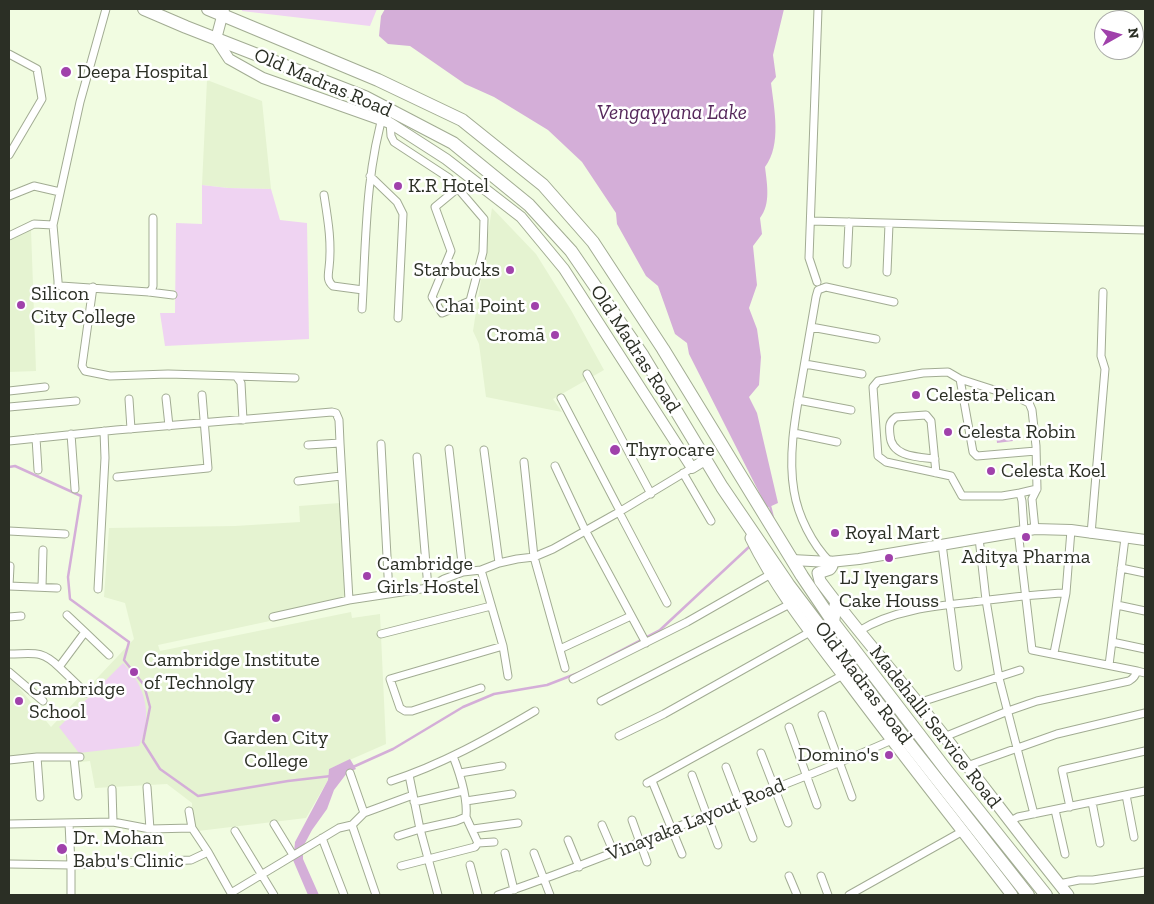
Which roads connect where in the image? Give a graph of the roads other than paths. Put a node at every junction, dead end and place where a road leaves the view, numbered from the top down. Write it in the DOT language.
graph roads {
  1 [pos="106,9"];
  2 [pos="144,9"];
  3 [pos="208,9"];
  4 [pos="818,9"];
  5 [pos="223,12"];
  6 [pos="216,39"];
  7 [pos="9,54"];
  8 [pos="387,116"];
  9 [pos="9,154"];
  10 [pos="370,176"];
  11 [pos="458,188"];
  12 [pos="60,192"];
  13 [pos="324,195"];
  14 [pos="9,196"];
  15 [pos="153,218"];
  16 [pos="811,222"];
  17 [pos="849,222"];
  18 [pos="889,224"];
  19 [pos="53,225"];
  20 [pos="1145,230"];
  21 [pos="9,236"];
  22 [pos="847,264"];
  23 [pos="887,272"];
  24 [pos="818,282"];
  25 [pos="93,287"];
  26 [pos="363,290"];
  27 [pos="149,292"];
  28 [pos="1103,292"];
  29 [pos="172,295"];
  30 [pos="894,302"];
  31 [pos="362,309"];
  32 [pos="398,318"];
  33 [pos="811,327"];
  34 [pos="876,339"];
  35 [pos="805,364"];
  36 [pos="587,374"];
  37 [pos="862,374"];
  38 [pos="236,376"];
  39 [pos="295,378"];
  40 [pos="960,379"];
  41 [pos="46,386"];
  42 [pos="9,391"];
  43 [pos="202,395"];
  44 [pos="166,398"];
  45 [pos="561,398"];
  46 [pos="129,399"];
  47 [pos="798,400"];
  48 [pos="76,402"];
  49 [pos="9,407"];
  50 [pos="851,410"];
  51 [pos="243,420"];
  52 [pos="205,423"];
  53 [pos="169,426"];
  54 [pos="131,429"];
  55 [pos="104,431"];
  56 [pos="890,431"];
  57 [pos="877,433"];
  58 [pos="71,434"];
  59 [pos="794,434"];
  60 [pos="36,438"];
  61 [pos="9,440"];
  62 [pos="837,442"];
  63 [pos="340,443"];
  64 [pos="381,444"];
  65 [pos="308,445"];
  66 [pos="449,450"];
  67 [pos="484,450"];
  68 [pos="1036,451"];
  69 [pos="417,457"];
  70 [pos="935,459"];
  71 [pos="704,460"];
  72 [pos="524,462"];
  73 [pos="555,466"];
  74 [pos="38,470"];
  75 [pos="688,471"];
  76 [pos="936,473"];
  77 [pos="341,476"];
  78 [pos="117,477"];
  79 [pos="298,481"];
  80 [pos="75,489"];
  81 [pos="1038,489"];
  82 [pos="1020,493"];
  83 [pos="651,494"];
  84 [pos="620,512"];
  85 [pos="711,521"];
  86 [pos="746,523"];
  87 [pos="585,530"];
  88 [pos="1026,530"];
  89 [pos="1071,530"];
  90 [pos="9,531"];
  91 [pos="65,534"];
  92 [pos="1091,534"];
  93 [pos="979,538"];
  94 [pos="1125,538"];
  95 [pos="1145,540"];
  96 [pos="942,544"];
  97 [pos="43,550"];
  98 [pos="534,557"];
  99 [pos="792,560"];
  100 [pos="830,562"];
  101 [pos="499,563"];
  102 [pos="10,566"];
  103 [pos="1121,568"];
  104 [pos="481,570"];
  105 [pos="463,572"];
  106 [pos="1145,572"];
  107 [pos="771,574"];
  108 [pos="9,586"];
  109 [pos="42,587"];
  110 [pos="57,588"];
  111 [pos="428,588"];
  112 [pos="98,589"];
  113 [pos="1066,593"];
  114 [pos="389,594"];
  115 [pos="1025,595"];
  116 [pos="348,600"];
  117 [pos="986,600"];
  118 [pos="667,603"];
  119 [pos="836,603"];
  120 [pos="790,604"];
  121 [pos="949,605"];
  122 [pos="1117,605"];
  123 [pos="491,606"];
  124 [pos="1145,611"];
  125 [pos="67,615"];
  126 [pos="21,616"];
  127 [pos="274,616"];
  128 [pos="630,616"];
  129 [pos="9,617"];
  130 [pos="832,622"];
  131 [pos="859,631"];
  132 [pos="85,632"];
  133 [pos="810,632"];
  134 [pos="381,634"];
  135 [pos="644,640"];
  136 [pos="1112,642"];
  137 [pos="503,646"];
  138 [pos="560,649"];
  139 [pos="1145,649"];
  140 [pos="1054,653"];
  141 [pos="9,654"];
  142 [pos="109,655"];
  143 [pos="1109,665"];
  144 [pos="59,667"];
  145 [pos="958,667"];
  146 [pos="565,668"];
  147 [pos="1020,670"];
  148 [pos="1137,671"];
  149 [pos="9,672"];
  150 [pos="1145,673"];
  151 [pos="842,675"];
  152 [pos="508,676"];
  153 [pos="999,678"];
  154 [pos="574,679"];
  155 [pos="481,688"];
  156 [pos="86,693"];
  157 [pos="43,701"];
  158 [pos="601,701"];
  159 [pos="918,703"];
  160 [pos="535,711"];
  161 [pos="1008,711"];
  162 [pos="1145,713"];
  163 [pos="822,715"];
  164 [pos="789,727"];
  165 [pos="619,736"];
  166 [pos="944,737"];
  167 [pos="892,740"];
  168 [pos="1018,747"];
  169 [pos="1145,751"];
  170 [pos="761,753"];
  171 [pos="453,756"];
  172 [pos="37,757"];
  173 [pos="9,760"];
  174 [pos="840,764"];
  175 [pos="502,766"];
  176 [pos="967,766"];
  177 [pos="726,767"];
  178 [pos="350,773"];
  179 [pos="460,773"];
  180 [pos="692,775"];
  181 [pos="409,776"];
  182 [pos="807,776"];
  183 [pos="391,781"];
  184 [pos="147,787"];
  185 [pos="775,788"];
  186 [pos="112,789"];
  187 [pos="463,791"];
  188 [pos="1145,791"];
  189 [pos="512,794"];
  190 [pos="1126,795"];
  191 [pos="78,796"];
  192 [pos="40,797"];
  193 [pos="852,797"];
  194 [pos="413,799"];
  195 [pos="466,801"];
  196 [pos="740,802"];
  197 [pos="1092,802"];
  198 [pos="817,805"];
  199 [pos="1070,806"];
  200 [pos="1056,810"];
  201 [pos="189,811"];
  202 [pos="364,813"];
  203 [pos="1034,814"];
  204 [pos="708,815"];
  205 [pos="466,817"];
  206 [pos="632,820"];
  207 [pos="113,822"];
  208 [pos="1009,822"];
  209 [pos="69,823"];
  210 [pos="518,823"];
  211 [pos="788,823"];
  212 [pos="9,824"];
  213 [pos="274,824"];
  214 [pos="352,825"];
  215 [pos="602,825"];
  216 [pos="192,828"];
  217 [pos="150,829"];
  218 [pos="420,829"];
  219 [pos="473,829"];
  220 [pos="673,829"];
  221 [pos="235,830"];
  222 [pos="963,831"];
  223 [pos="398,836"];
  224 [pos="1134,837"];
  225 [pos="322,838"];
  226 [pos="753,838"];
  227 [pos="568,840"];
  228 [pos="494,842"];
  229 [pos="640,842"];
  230 [pos="478,843"];
  231 [pos="1100,844"];
  232 [pos="718,845"];
  233 [pos="208,852"];
  234 [pos="505,853"];
  235 [pos="534,853"];
  236 [pos="614,853"];
  237 [pos="682,854"];
  238 [pos="1065,854"];
  239 [pos="293,855"];
  240 [pos="428,859"];
  241 [pos="647,862"];
  242 [pos="9,864"];
  243 [pos="71,865"];
  244 [pos="470,865"];
  245 [pos="400,866"];
  246 [pos="579,867"];
  247 [pos="1145,872"];
  248 [pos="261,875"];
  249 [pos="789,876"];
  250 [pos="821,876"];
  251 [pos="545,880"];
  252 [pos="1058,884"];
  253 [pos="514,890"];
  254 [pos="72,895"];
  255 [pos="230,895"];
  256 [pos="274,895"];
  257 [pos="344,895"];
  258 [pos="376,895"];
  259 [pos="438,895"];
  260 [pos="478,895"];
  261 [pos="498,895"];
  262 [pos="550,895"];
  263 [pos="797,895"];
  264 [pos="828,895"];
  265 [pos="849,895"];
  266 [pos="1012,895"];
  267 [pos="1028,895"];
  268 [pos="1046,895"];
  269 [pos="1068,895"];
  1 -- 12 [label="street"];
  2 -- 6 [label="highway, Old Madras Road"];
  3 -- 5 [label="highway, Old Madras Road"];
  4 -- 16 [label="street"];
  5 -- 6 [label="street"];
  5 -- 99 [label="highway, Old Madras Road"];
  6 -- 8 [label="highway, Old Madras Road"];
  6 -- 8 [label="street"];
  7 -- 9 [label="street"];
  8 -- 10 [label="street"];
  8 -- 11 [label="street"];
  8 -- 71 [label="highway, Old Madras Road"];
  8 -- 75 [label="street"];
  10 -- 26 [label="street"];
  10 -- 32 [label="street"];
  11 -- 11 [label="street"];
  12 -- 14 [label="street"];
  12 -- 19 [label="street"];
  13 -- 26 [label="street"];
  15 -- 27 [label="street"];
  16 -- 17 [label="street"];
  16 -- 24 [label="street"];
  17 -- 18 [label="street"];
  17 -- 22 [label="street"];
  18 -- 20 [label="street"];
  18 -- 23 [label="street"];
  19 -- 21 [label="street"];
  19 -- 25 [label="street"];
  25 -- 27 [label="street"];
  25 -- 38 [label="street"];
  26 -- 31 [label="street"];
  27 -- 29 [label="street"];
  28 -- 92 [label="street"];
  30 -- 33 [label="street"];
  33 -- 34 [label="street"];
  33 -- 35 [label="street"];
  35 -- 37 [label="street"];
  35 -- 47 [label="street"];
  36 -- 83 [label="street"];
  38 -- 39 [label="street"];
  38 -- 51 [label="street"];
  40 -- 57 [label="street"];
  40 -- 68 [label="street"];
  40 -- 68 [label="street"];
  41 -- 42 [label="street"];
  43 -- 52 [label="street"];
  44 -- 53 [label="street"];
  45 -- 84 [label="street"];
  46 -- 54 [label="street"];
  47 -- 50 [label="street"];
  47 -- 59 [label="street"];
  48 -- 49 [label="street"];
  51 -- 52 [label="street"];
  51 -- 63 [label="street"];
  52 -- 53 [label="street"];
  52 -- 78 [label="street"];
  53 -- 54 [label="street"];
  54 -- 55 [label="street"];
  55 -- 58 [label="street"];
  55 -- 112 [label="street"];
  56 -- 57 [label="street"];
  56 -- 70 [label="street"];
  56 -- 70 [label="street"];
  57 -- 76 [label="street"];
  58 -- 60 [label="street"];
  58 -- 80 [label="street"];
  59 -- 62 [label="street"];
  59 -- 100 [label="street"];
  60 -- 61 [label="street"];
  60 -- 74 [label="street"];
  63 -- 65 [label="street"];
  63 -- 77 [label="street"];
  64 -- 114 [label="street"];
  66 -- 105 [label="street"];
  67 -- 101 [label="street"];
  68 -- 81 [label="street"];
  69 -- 111 [label="street"];
  70 -- 76 [label="street"];
  71 -- 75 [label="street"];
  71 -- 86 [label="highway, Old Madras Road"];
  72 -- 98 [label="street"];
  73 -- 87 [label="street"];
  75 -- 83 [label="street"];
  75 -- 85 [label="street"];
  76 -- 82 [label="street"];
  77 -- 79 [label="street"];
  77 -- 116 [label="street"];
  81 -- 82 [label="street"];
  81 -- 88 [label="street"];
  82 -- 88 [label="street"];
  83 -- 84 [label="street"];
  84 -- 87 [label="street"];
  84 -- 118 [label="street"];
  86 -- 107 [label="main road"];
  86 -- 267 [label="highway, Old Madras Road"];
  87 -- 98 [label="street"];
  87 -- 128 [label="street"];
  88 -- 89 [label="street"];
  88 -- 93 [label="street"];
  88 -- 115 [label="street"];
  89 -- 92 [label="street"];
  89 -- 113 [label="street"];
  90 -- 91 [label="street"];
  92 -- 94 [label="street"];
  93 -- 96 [label="street"];
  93 -- 117 [label="street"];
  94 -- 95 [label="street"];
  94 -- 103 [label="street"];
  96 -- 100 [label="street"];
  96 -- 121 [label="street"];
  97 -- 109 [label="street"];
  98 -- 101 [label="street"];
  98 -- 138 [label="street"];
  99 -- 100 [label="street"];
  99 -- 130 [label="highway, Old Madras Road"];
  100 -- 119 [label="main road, Madehalli Service Road"];
  101 -- 104 [label="street"];
  102 -- 108 [label="street"];
  103 -- 106 [label="street"];
  103 -- 122 [label="street"];
  104 -- 105 [label="street"];
  104 -- 123 [label="street"];
  105 -- 111 [label="street"];
  107 -- 120 [label="main road"];
  107 -- 135 [label="street"];
  108 -- 109 [label="street"];
  109 -- 110 [label="street"];
  111 -- 114 [label="street"];
  113 -- 115 [label="street"];
  113 -- 140 [label="street"];
  114 -- 116 [label="street"];
  115 -- 117 [label="street"];
  115 -- 140 [label="street"];
  116 -- 127 [label="street"];
  117 -- 121 [label="street"];
  117 -- 153 [label="street"];
  119 -- 130 [label="highway"];
  119 -- 131 [label="main road, Madehalli Service Road"];
  120 -- 133 [label="main road"];
  120 -- 158 [label="street"];
  121 -- 131 [label="street"];
  121 -- 145 [label="street"];
  122 -- 124 [label="street"];
  122 -- 136 [label="street"];
  123 -- 134 [label="street"];
  123 -- 137 [label="street"];
  125 -- 132 [label="street"];
  126 -- 129 [label="street"];
  128 -- 135 [label="street"];
  128 -- 138 [label="street"];
  130 -- 268 [label="highway, Old Madras Road"];
  131 -- 159 [label="main road, Madehalli Service Road"];
  132 -- 142 [label="street"];
  132 -- 144 [label="street"];
  133 -- 151 [label="main road"];
  133 -- 165 [label="street"];
  135 -- 154 [label="street"];
  136 -- 139 [label="street"];
  136 -- 143 [label="street"];
  137 -- 152 [label="street"];
  137 -- 155 [label="street"];
  138 -- 146 [label="street"];
  140 -- 143 [label="street"];
  141 -- 144 [label="street"];
  143 -- 148 [label="street"];
  144 -- 156 [label="street"];
  147 -- 153 [label="street"];
  148 -- 150 [label="street"];
  148 -- 161 [label="street"];
  149 -- 157 [label="street"];
  151 -- 167 [label="main road"];
  151 -- 220 [label="street"];
  153 -- 159 [label="street"];
  153 -- 161 [label="street"];
  159 -- 166 [label="main road, Madehalli Service Road"];
  160 -- 171 [label="street"];
  161 -- 166 [label="street"];
  161 -- 168 [label="street"];
  162 -- 168 [label="street"];
  163 -- 174 [label="street"];
  164 -- 182 [label="street"];
  166 -- 176 [label="main road, Madehalli Service Road"];
  167 -- 174 [label="street, Vinayaka Layout Road"];
  167 -- 222 [label="main road"];
  168 -- 176 [label="street"];
  168 -- 203 [label="street"];
  169 -- 199 [label="street"];
  170 -- 185 [label="street"];
  171 -- 179 [label="street"];
  171 -- 181 [label="street"];
  172 -- 173 [label="street"];
  172 -- 191 [label="street"];
  172 -- 192 [label="street"];
  174 -- 182 [label="street, Vinayaka Layout Road"];
  174 -- 193 [label="street"];
  175 -- 179 [label="street"];
  176 -- 208 [label="main road, Madehalli Service Road"];
  177 -- 196 [label="street"];
  178 -- 202 [label="street"];
  179 -- 187 [label="street"];
  180 -- 204 [label="street"];
  181 -- 183 [label="street"];
  181 -- 194 [label="street"];
  182 -- 185 [label="street, Vinayaka Layout Road"];
  182 -- 198 [label="street"];
  184 -- 217 [label="street"];
  185 -- 196 [label="street, Vinayaka Layout Road"];
  185 -- 211 [label="street"];
  186 -- 207 [label="street"];
  187 -- 194 [label="street"];
  187 -- 195 [label="street"];
  188 -- 190 [label="street"];
  189 -- 195 [label="street"];
  190 -- 197 [label="street"];
  190 -- 224 [label="street"];
  194 -- 202 [label="street"];
  194 -- 218 [label="street"];
  195 -- 205 [label="street"];
  196 -- 204 [label="street, Vinayaka Layout Road"];
  196 -- 226 [label="street"];
  197 -- 199 [label="street"];
  197 -- 231 [label="street"];
  199 -- 200 [label="street"];
  200 -- 203 [label="street"];
  200 -- 238 [label="street"];
  201 -- 216 [label="street"];
  202 -- 214 [label="street"];
  203 -- 208 [label="street"];
  204 -- 220 [label="street, Vinayaka Layout Road"];
  204 -- 232 [label="street"];
  205 -- 218 [label="street"];
  205 -- 219 [label="street"];
  206 -- 229 [label="street"];
  207 -- 209 [label="street"];
  207 -- 217 [label="street"];
  208 -- 252 [label="main road, Madehalli Service Road"];
  209 -- 212 [label="street"];
  209 -- 243 [label="street"];
  210 -- 219 [label="street"];
  213 -- 239 [label="street"];
  214 -- 225 [label="street"];
  214 -- 258 [label="street"];
  215 -- 236 [label="street"];
  216 -- 217 [label="street"];
  216 -- 233 [label="street"];
  218 -- 223 [label="street"];
  218 -- 240 [label="street"];
  219 -- 230 [label="street"];
  220 -- 229 [label="street, Vinayaka Layout Road"];
  220 -- 237 [label="street"];
  221 -- 248 [label="street"];
  222 -- 265 [label="street"];
  222 -- 266 [label="main road"];
  225 -- 239 [label="street"];
  225 -- 257 [label="street"];
  227 -- 246 [label="street"];
  228 -- 230 [label="street"];
  229 -- 236 [label="street, Vinayaka Layout Road"];
  229 -- 241 [label="street"];
  230 -- 240 [label="street"];
  233 -- 243 [label="street"];
  233 -- 255 [label="street"];
  234 -- 253 [label="street"];
  235 -- 251 [label="street"];
  236 -- 246 [label="street, Vinayaka Layout Road"];
  239 -- 248 [label="street"];
  240 -- 245 [label="street"];
  240 -- 259 [label="street"];
  242 -- 243 [label="street"];
  243 -- 254 [label="street"];
  244 -- 260 [label="street"];
  246 -- 251 [label="street, Vinayaka Layout Road"];
  247 -- 252 [label="street"];
  248 -- 255 [label="street"];
  248 -- 256 [label="street"];
  249 -- 263 [label="street"];
  250 -- 264 [label="street"];
  251 -- 253 [label="street, Vinayaka Layout Road"];
  251 -- 262 [label="street"];
  252 -- 269 [label="main road, Madehalli Service Road"];
  253 -- 261 [label="street, Vinayaka Layout Road"];
}
